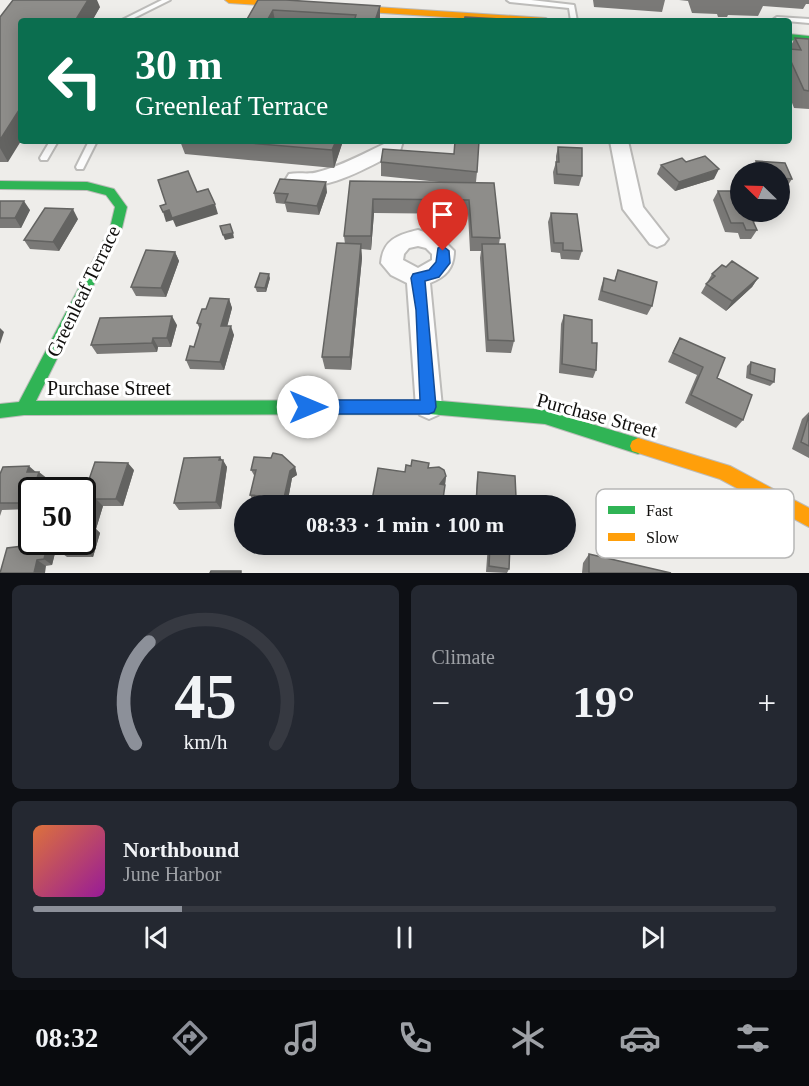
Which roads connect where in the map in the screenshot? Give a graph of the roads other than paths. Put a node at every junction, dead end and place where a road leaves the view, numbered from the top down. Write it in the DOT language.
graph roads {
  1 [pos="167,0"];
  2 [pos="229,0"];
  3 [pos="510,0"];
  4 [pos="259,1"];
  5 [pos="383,5"];
  6 [pos="428,17"];
  7 [pos="129,18"];
  8 [pos="458,18"];
  9 [pos="574,18"];
  10 [pos="792,20"];
  11 [pos="809,21"];
  12 [pos="792,37"];
  13 [pos="809,39"];
  14 [pos="52,144"];
  15 [pos="92,144"];
  16 [pos="394,144"];
  17 [pos="620,144"];
  18 [pos="44,158"];
  19 [pos="80,167"];
  20 [pos="296,179"];
  21 [pos="0,185"];
  22 [pos="657,239"];
  23 [pos="418,278"];
  24 [pos="429,407"];
  25 [pos="24,408"];
  26 [pos="0,411"];
  27 [pos="755,489"];
  28 [pos="794,510"];
  29 [pos="809,518"];
  1 -- 7 [label="lane"];
  2 -- 4 [label="street"];
  3 -- 9 [label="lane"];
  4 -- 5 [label="street"];
  5 -- 6 [label="street"];
  6 -- 8 [label="street"];
  10 -- 11 [label="lane"];
  12 -- 13 [label="street"];
  14 -- 18 [label="lane"];
  15 -- 19 [label="lane"];
  16 -- 20 [label="street"];
  17 -- 22 [label="street"];
  21 -- 25 [label="street, Greenleaf Terrace"];
  23 -- 24 [label="street"];
  24 -- 25 [label="street, Purchase Street"];
  24 -- 27 [label="street, Purchase Street"];
  25 -- 26 [label="street, Purchase Street"];
  28 -- 29 [label="street, Purchase Street"];
}
